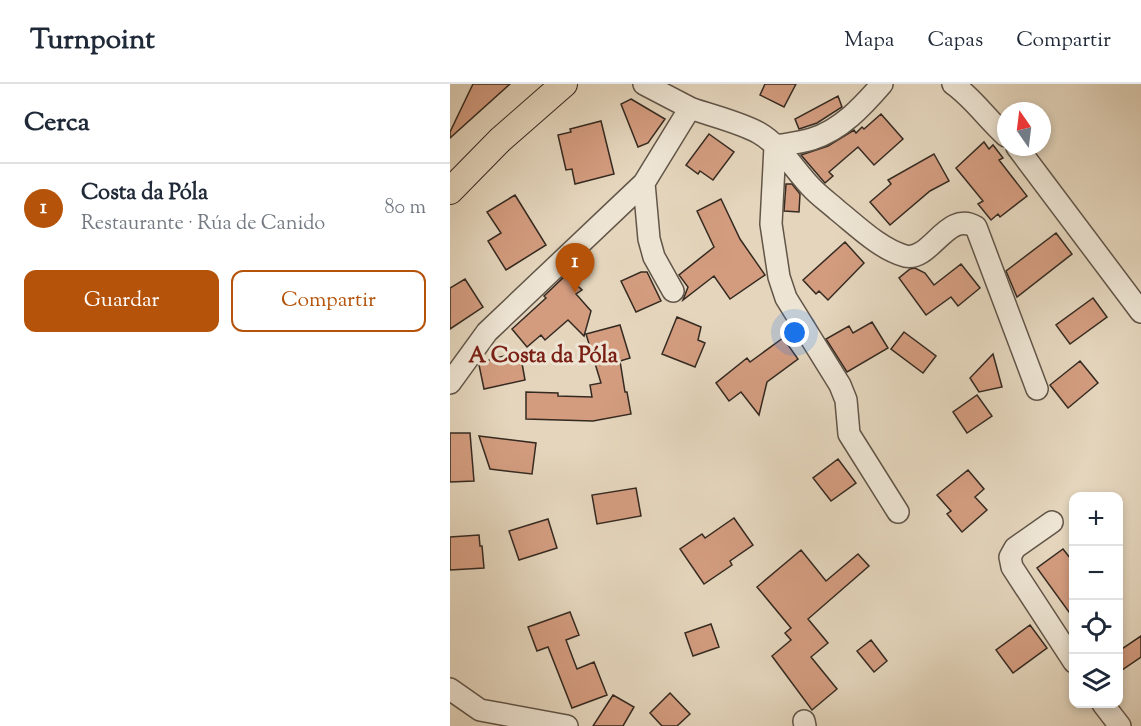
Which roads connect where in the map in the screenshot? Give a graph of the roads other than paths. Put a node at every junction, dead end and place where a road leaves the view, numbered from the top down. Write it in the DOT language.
graph roads {
  1 [pos="564,84"];
  2 [pos="644,84"];
  3 [pos="882,84"];
  4 [pos="953,84"];
  5 [pos="690,108"];
  6 [pos="997,128"];
  7 [pos="775,146"];
  8 [pos="1024,156"];
  9 [pos="644,183"];
  10 [pos="450,191"];
  11 [pos="673,291"];
  12 [pos="1141,312"];
  13 [pos="450,383"];
  14 [pos="1036,389"];
  15 [pos="898,512"];
  16 [pos="1052,522"];
  17 [pos="1069,654"];
  18 [pos="450,689"];
  19 [pos="1106,708"];
  20 [pos="567,726"];
  21 [pos="1120,726"];
  1 -- 10 [label="main road"];
  2 -- 5 [label="street"];
  3 -- 7 [label="street"];
  4 -- 6 [label="street"];
  5 -- 7 [label="street"];
  5 -- 9 [label="street"];
  7 -- 14 [label="street"];
  7 -- 15 [label="street"];
  8 -- 12 [label="street"];
  9 -- 11 [label="street"];
  9 -- 13 [label="street"];
  16 -- 17 [label="street"];
  18 -- 20 [label="street"];
  19 -- 21 [label="street"];
}
